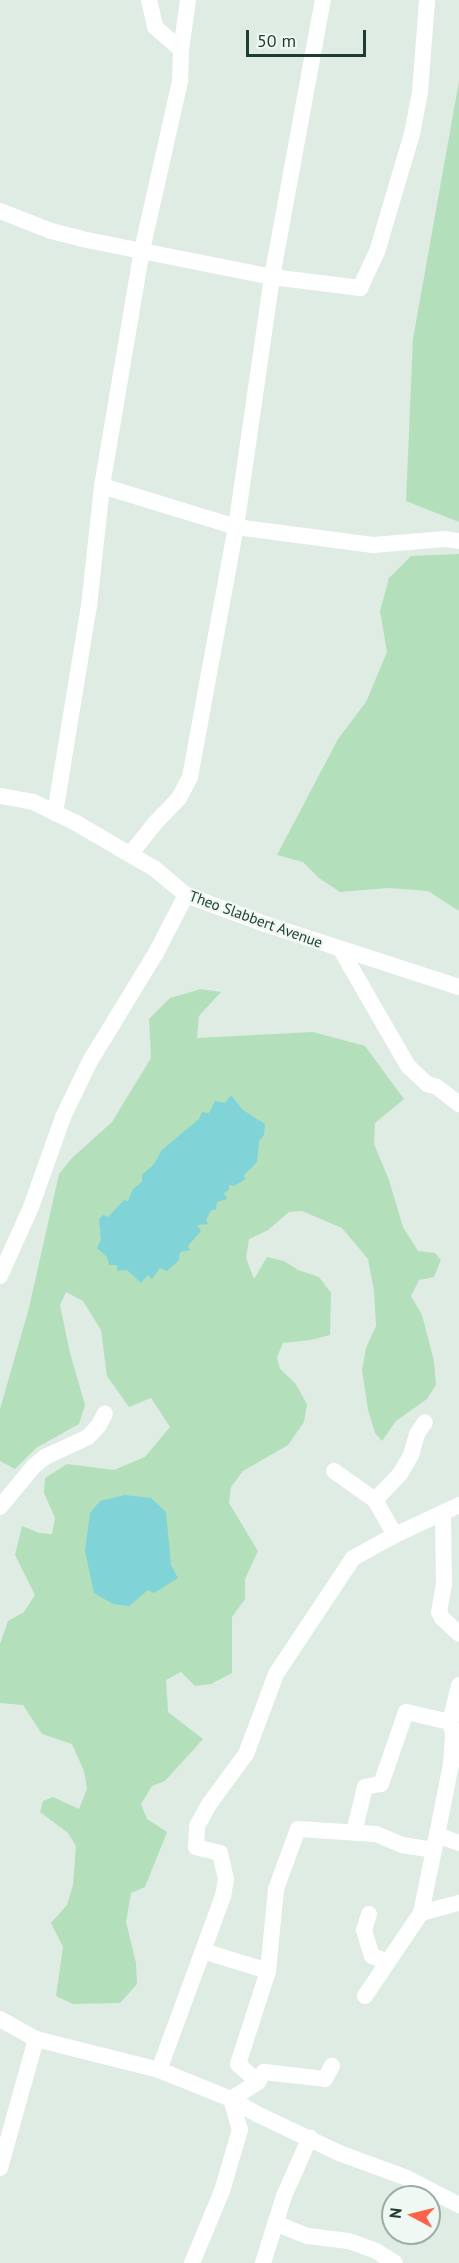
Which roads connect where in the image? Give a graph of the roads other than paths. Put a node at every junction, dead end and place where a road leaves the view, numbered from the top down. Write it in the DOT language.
graph roads {
  1 [pos="149,0"];
  2 [pos="188,0"];
  3 [pos="323,0"];
  4 [pos="427,0"];
  5 [pos="181,50"];
  6 [pos="0,211"];
  7 [pos="142,250"];
  8 [pos="272,277"];
  9 [pos="102,486"];
  10 [pos="236,527"];
  11 [pos="459,541"];
  12 [pos="0,796"];
  13 [pos="55,813"];
  14 [pos="131,854"];
  15 [pos="186,895"];
  16 [pos="341,950"];
  17 [pos="459,987"];
  18 [pos="459,1104"];
  19 [pos="0,1276"];
  20 [pos="105,1413"];
  21 [pos="425,1422"];
  22 [pos="334,1471"];
  23 [pos="375,1500"];
  24 [pos="459,1505"];
  25 [pos="0,1507"];
  26 [pos="443,1513"];
  27 [pos="394,1535"];
  28 [pos="459,1634"];
  29 [pos="459,1685"];
  30 [pos="450,1722"];
  31 [pos="354,1832"];
  32 [pos="434,1842"];
  33 [pos="459,1843"];
  34 [pos="459,1903"];
  35 [pos="369,1914"];
  36 [pos="421,1914"];
  37 [pos="203,1951"];
  38 [pos="388,1962"];
  39 [pos="268,1971"];
  40 [pos="365,1996"];
  41 [pos="0,2019"];
  42 [pos="36,2039"];
  43 [pos="332,2066"];
  44 [pos="159,2070"];
  45 [pos="258,2082"];
  46 [pos="231,2098"];
  47 [pos="310,2137"];
  48 [pos="0,2168"];
  49 [pos="459,2205"];
  50 [pos="275,2223"];
  51 [pos="192,2263"];
  52 [pos="263,2263"];
  53 [pos="395,2263"];
  1 -- 5 [label="street"];
  2 -- 5 [label="street"];
  3 -- 8 [label="street"];
  4 -- 8 [label="street"];
  5 -- 7 [label="street"];
  6 -- 7 [label="street"];
  7 -- 8 [label="street"];
  7 -- 9 [label="street"];
  8 -- 10 [label="street"];
  9 -- 10 [label="street"];
  9 -- 13 [label="street"];
  10 -- 11 [label="street"];
  10 -- 14 [label="street"];
  12 -- 13 [label="street, Theo Slabbert Avenue"];
  13 -- 14 [label="street, Theo Slabbert Avenue"];
  14 -- 15 [label="street, Theo Slabbert Avenue"];
  15 -- 16 [label="street, Theo Slabbert Avenue"];
  15 -- 19 [label="street"];
  16 -- 17 [label="street, Theo Slabbert Avenue"];
  16 -- 18 [label="street"];
  20 -- 25 [label="street"];
  21 -- 23 [label="street"];
  22 -- 23 [label="street"];
  23 -- 27 [label="street"];
  24 -- 26 [label="street"];
  26 -- 27 [label="street"];
  26 -- 28 [label="street"];
  27 -- 37 [label="street"];
  29 -- 30 [label="street"];
  30 -- 31 [label="street"];
  30 -- 32 [label="street"];
  31 -- 32 [label="street"];
  31 -- 39 [label="street"];
  32 -- 33 [label="street"];
  32 -- 36 [label="street"];
  34 -- 36 [label="street"];
  35 -- 38 [label="street"];
  36 -- 38 [label="street"];
  37 -- 39 [label="street"];
  37 -- 44 [label="street"];
  38 -- 40 [label="street"];
  39 -- 45 [label="street"];
  41 -- 42 [label="street"];
  42 -- 44 [label="street"];
  42 -- 48 [label="street"];
  43 -- 45 [label="street"];
  44 -- 46 [label="street"];
  45 -- 46 [label="street"];
  46 -- 47 [label="street"];
  46 -- 51 [label="street"];
  47 -- 49 [label="street"];
  47 -- 50 [label="street"];
  50 -- 52 [label="street"];
  50 -- 53 [label="street"];
}
